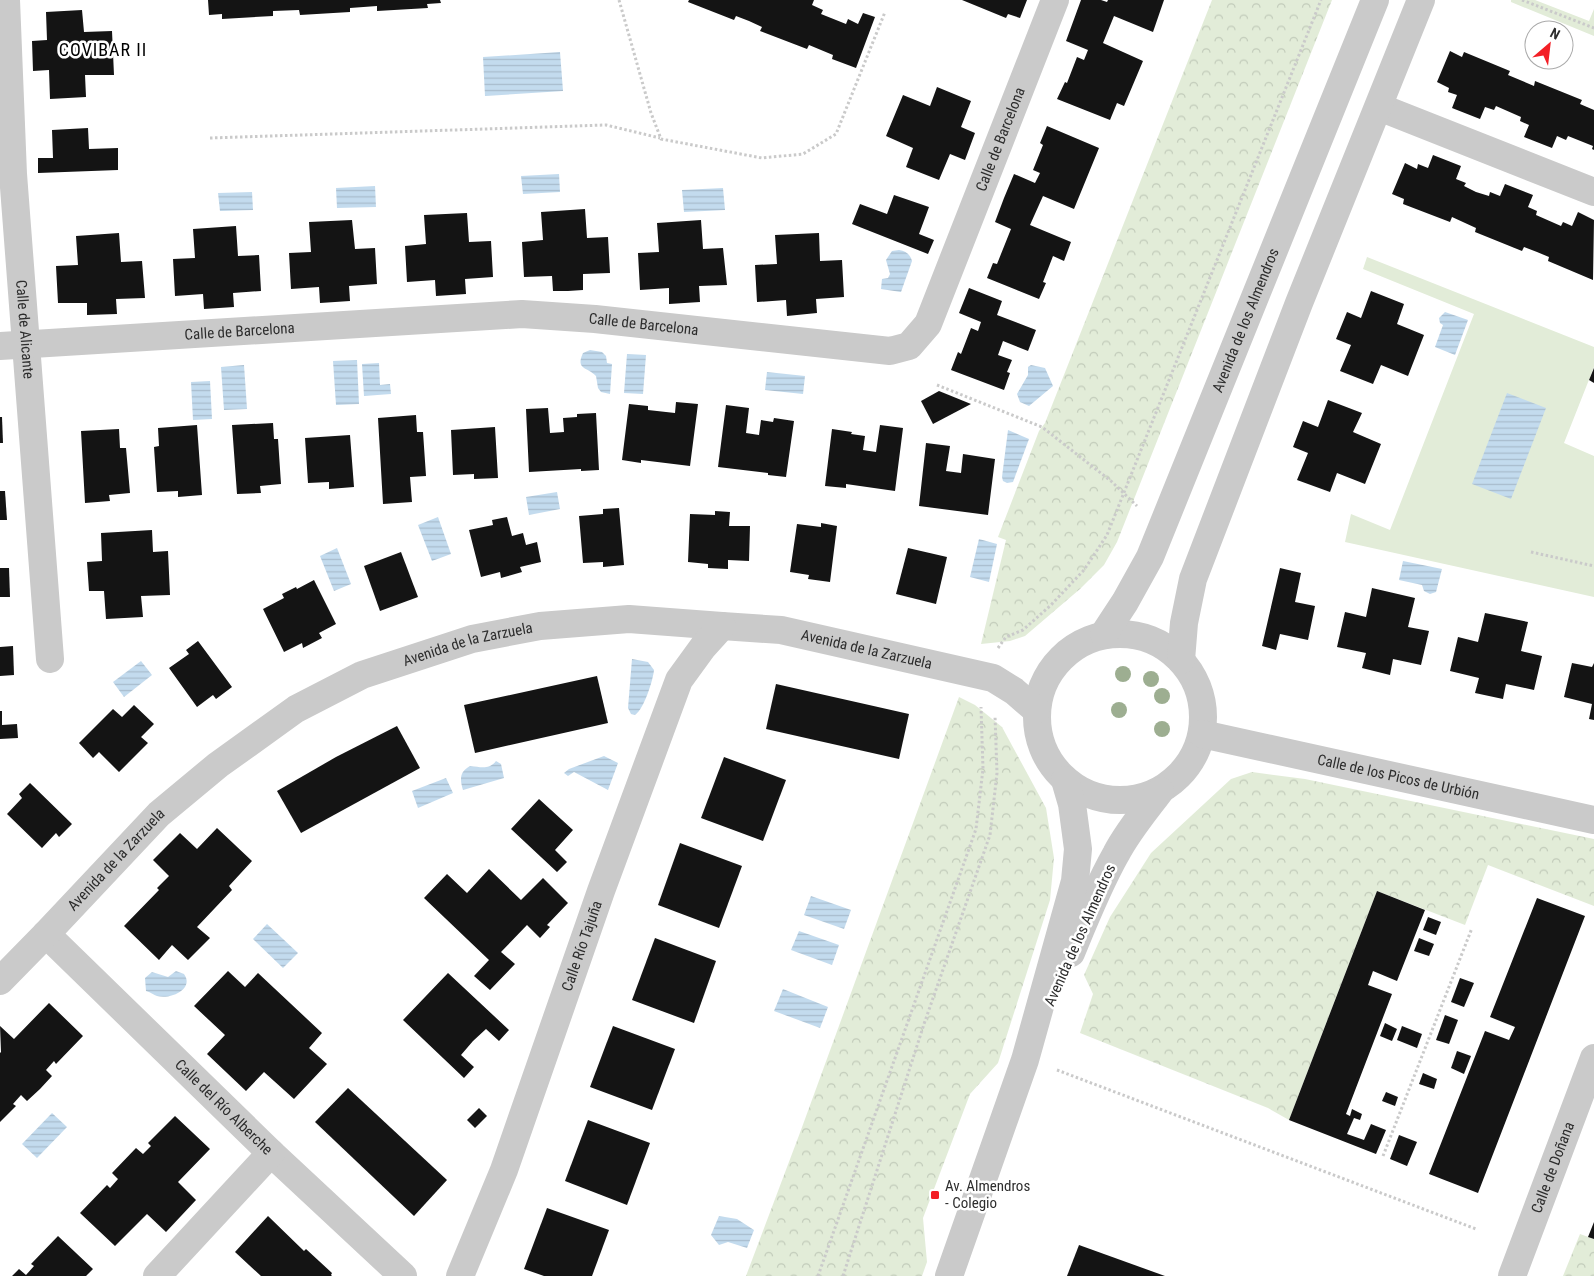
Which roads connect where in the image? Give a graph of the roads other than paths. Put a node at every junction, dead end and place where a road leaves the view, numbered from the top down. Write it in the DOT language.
graph roads {
  1 [pos="6,0"];
  2 [pos="1055,0"];
  3 [pos="1375,0"];
  4 [pos="1421,0"];
  5 [pos="1379,107"];
  6 [pos="7,174"];
  7 [pos="1594,192"];
  8 [pos="13,345"];
  9 [pos="722,626"];
  10 [pos="1104,634"];
  11 [pos="50,659"];
  12 [pos="1181,660"];
  13 [pos="1036,710"];
  14 [pos="1202,734"];
  15 [pos="1065,780"];
  16 [pos="1160,791"];
  17 [pos="1594,820"];
  18 [pos="46,934"];
  19 [pos="0,981"];
  20 [pos="1594,1058"];
  21 [pos="1025,1060"];
  22 [pos="271,1154"];
  23 [pos="157,1276"];
  24 [pos="403,1276"];
  25 [pos="460,1276"];
  26 [pos="949,1276"];
  27 [pos="1512,1276"];
  1 -- 6 [label="street, Calle de Alicante"];
  2 -- 8 [label="street, Calle de Barcelona"];
  3 -- 10 [label="street, Avenida de los Almendros"];
  4 -- 5 [label="street"];
  5 -- 7 [label="street"];
  5 -- 12 [label="street"];
  6 -- 8 [label="street, Calle de Alicante"];
  8 -- 11 [label="street, Calle de Alicante"];
  9 -- 13 [label="street, Avenida de la Zarzuela"];
  9 -- 18 [label="street, Avenida de la Zarzuela"];
  9 -- 25 [label="street, Calle Río Tajuña"];
  10 -- 12 [label="street"];
  10 -- 13 [label="street"];
  12 -- 14 [label="street"];
  13 -- 15 [label="street"];
  14 -- 16 [label="street"];
  14 -- 17 [label="street, Calle de los Picos de Urbión"];
  15 -- 16 [label="street"];
  15 -- 21 [label="street, Avenida de los Almendros"];
  16 -- 21 [label="street, Avenida de los Almendros"];
  18 -- 19 [label="street, Avenida de la Zarzuela"];
  18 -- 22 [label="street, Calle del Río Alberche"];
  20 -- 27 [label="street, Calle de Doñana"];
  21 -- 26 [label="street, Avenida de los Almendros"];
  22 -- 23 [label="street"];
  22 -- 24 [label="street, Calle del Río Alberche"];
}
